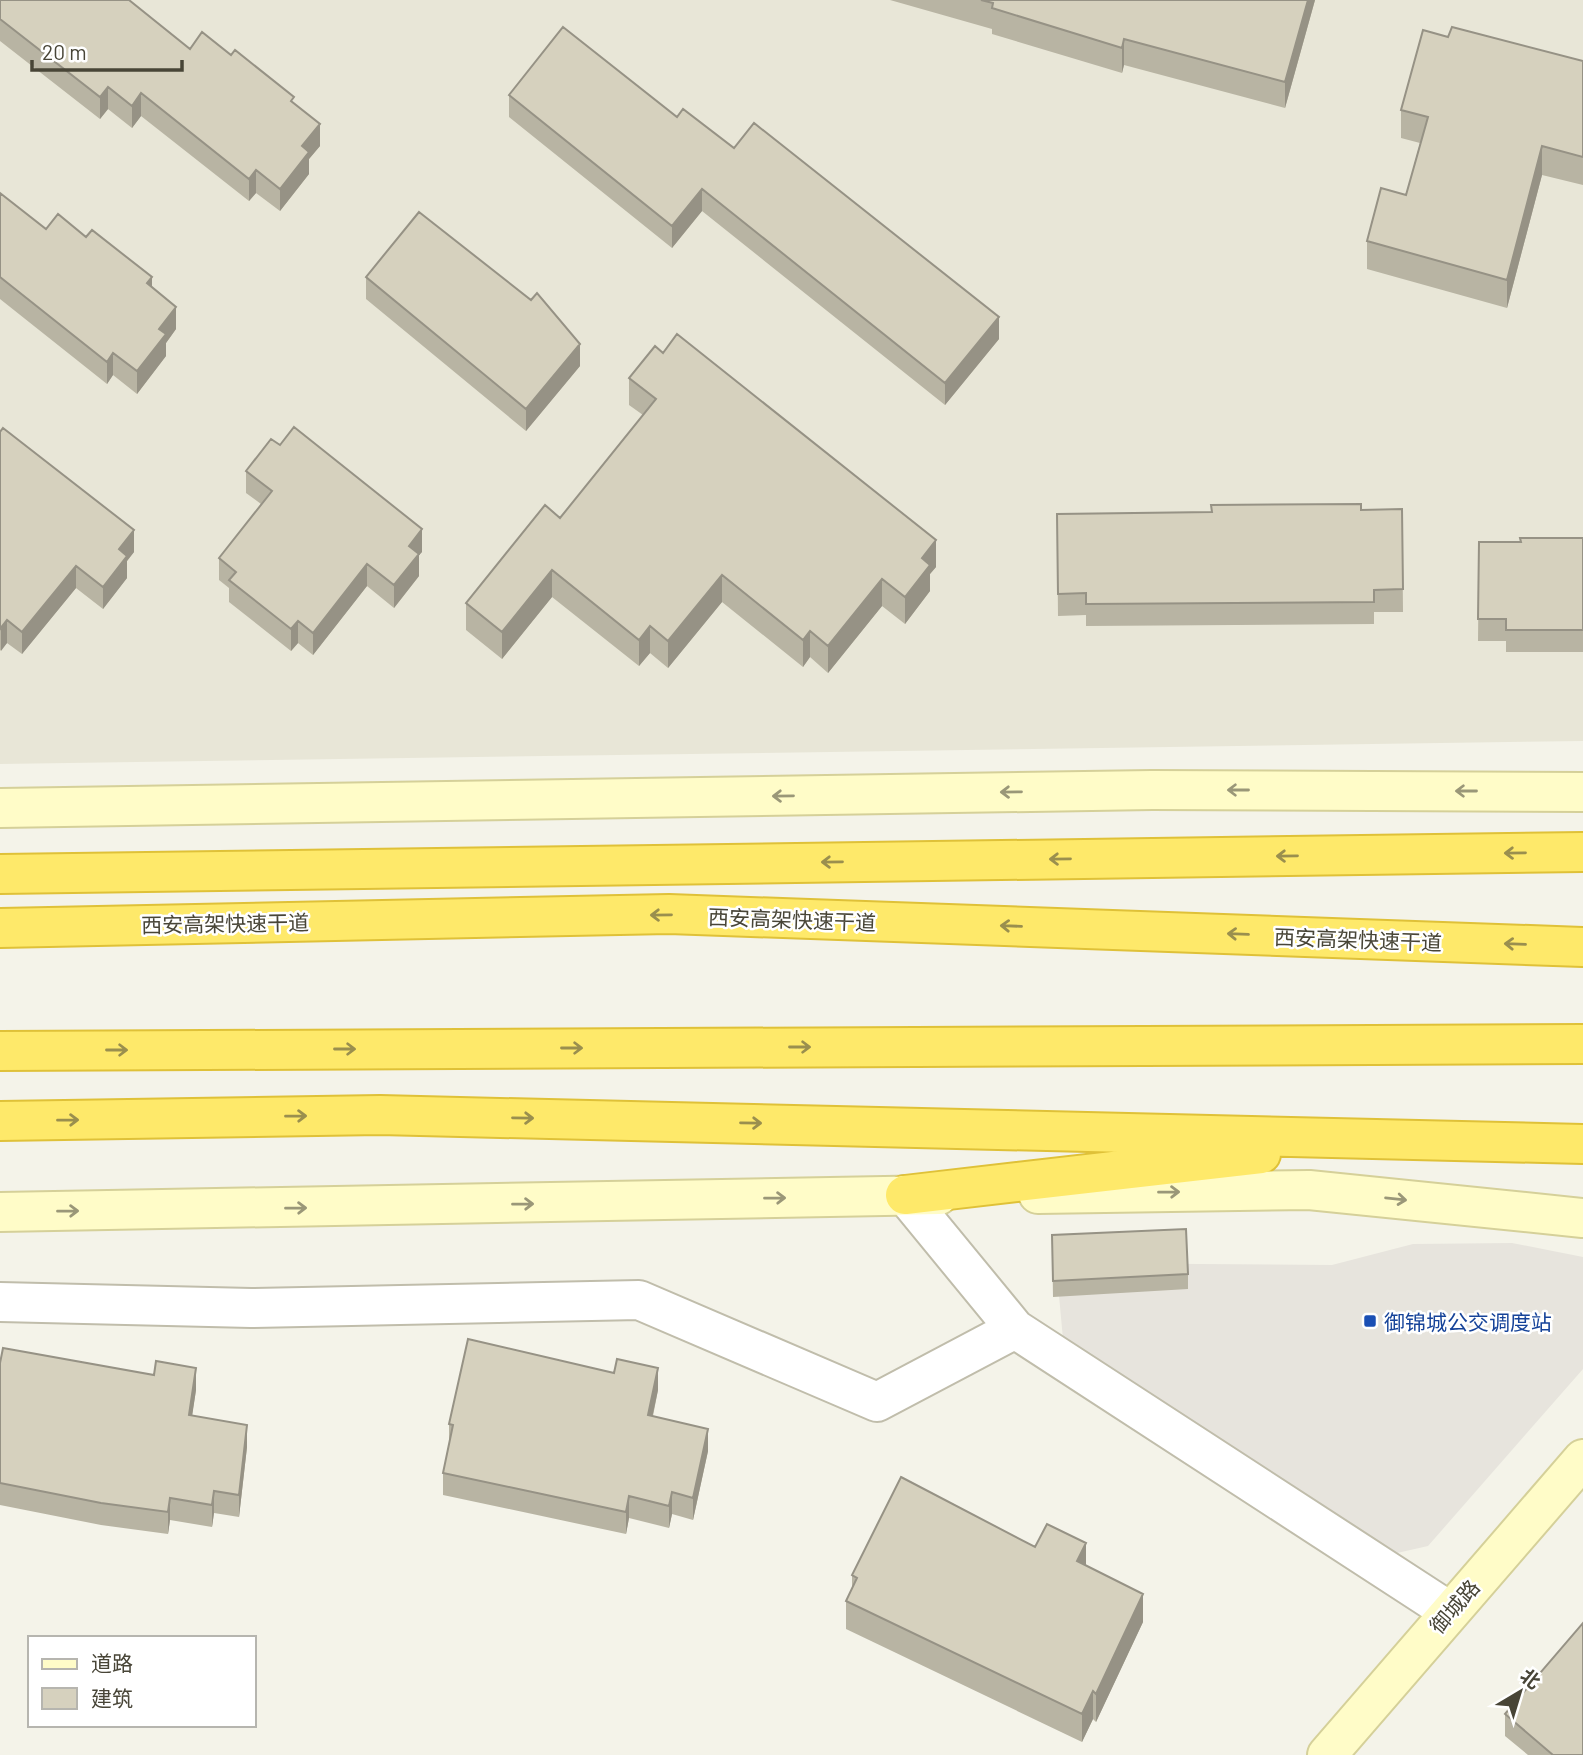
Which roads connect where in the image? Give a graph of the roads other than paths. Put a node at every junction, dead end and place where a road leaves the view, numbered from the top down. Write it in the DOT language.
graph roads {
  1 [pos="1583,792"];
  2 [pos="0,807"];
  3 [pos="1583,852"];
  4 [pos="0,874"];
  5 [pos="0,928"];
  6 [pos="1583,947"];
  7 [pos="1583,1044"];
  8 [pos="0,1051"];
  9 [pos="0,1121"];
  10 [pos="1404,1138"];
  11 [pos="1583,1144"];
  12 [pos="905,1195"];
  13 [pos="0,1212"];
  14 [pos="1583,1218"];
  15 [pos="0,1303"];
  16 [pos="1015,1329"];
  17 [pos="1583,1458"];
  18 [pos="1450,1611"];
  19 [pos="1326,1755"];
  1 -- 2 [label="main road, one-way"];
  3 -- 4 [label="highway, one-way"];
  6 -- 5 [label="highway, 西安高架快速干道, one-way"];
  8 -- 7 [label="highway, one-way"];
  9 -- 10 [label="highway, one-way"];
  10 -- 11 [label="highway"];
  10 -- 12 [label="highway"];
  13 -- 12 [label="main road, one-way"];
  12 -- 14 [label="main road, one-way"];
  12 -- 16 [label="street"];
  15 -- 16 [label="street"];
  16 -- 18 [label="street"];
  17 -- 18 [label="main road, 御城路"];
  18 -- 19 [label="main road, 御城路"];
}
